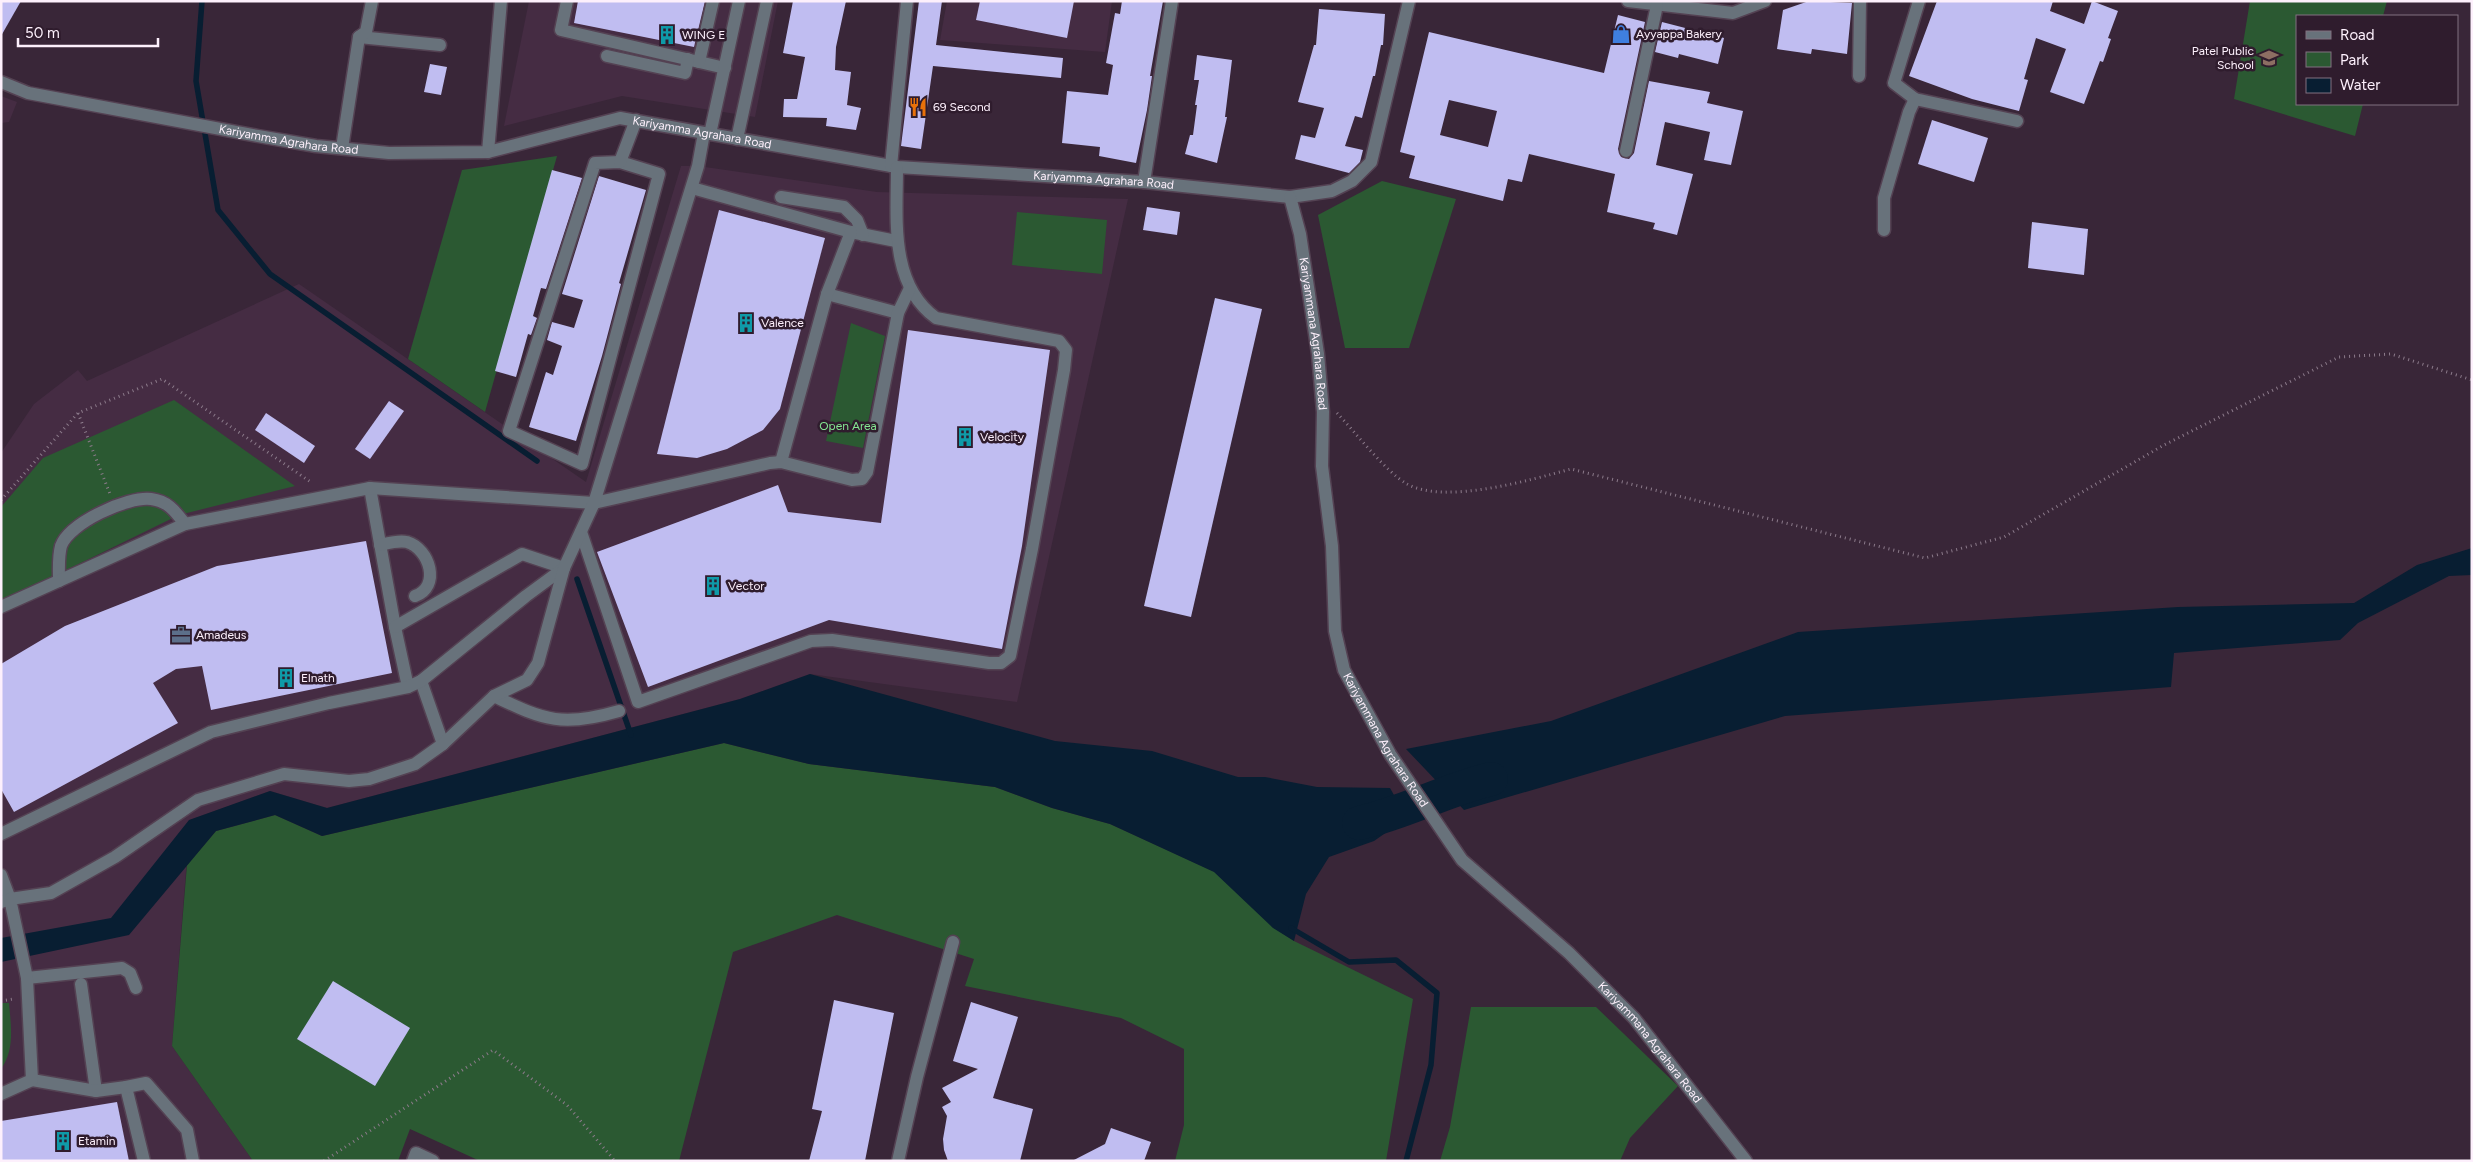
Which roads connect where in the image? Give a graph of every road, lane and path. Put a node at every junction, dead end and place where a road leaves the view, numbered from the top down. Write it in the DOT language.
graph roads {
  1 [pos="372,1"];
  2 [pos="501,1"];
  3 [pos="567,1"];
  4 [pos="713,1"];
  5 [pos="739,1"];
  6 [pos="767,1"];
  7 [pos="907,1"];
  8 [pos="1172,1"];
  9 [pos="1409,1"];
  10 [pos="1628,1"];
  11 [pos="1765,1"];
  12 [pos="1860,1"];
  13 [pos="1918,1"];
  14 [pos="1663,4"];
  15 [pos="359,37"];
  16 [pos="440,46"];
  17 [pos="607,56"];
  18 [pos="694,61"];
  19 [pos="726,68"];
  20 [pos="1859,76"];
  21 [pos="1,82"];
  22 [pos="1916,98"];
  23 [pos="636,120"];
  24 [pos="2017,121"];
  25 [pos="707,134"];
  26 [pos="737,139"];
  27 [pos="342,148"];
  28 [pos="1626,151"];
  29 [pos="488,152"];
  30 [pos="620,162"];
  31 [pos="894,166"];
  32 [pos="1144,182"];
  33 [pos="692,188"];
  34 [pos="781,197"];
  35 [pos="1290,197"];
  36 [pos="1884,230"];
  37 [pos="857,233"];
  38 [pos="896,242"];
  39 [pos="910,288"];
  40 [pos="827,294"];
  41 [pos="898,312"];
  42 [pos="2472,380"];
  43 [pos="1322,396"];
  44 [pos="78,413"];
  45 [pos="781,462"];
  46 [pos="370,488"];
  47 [pos="330,496"];
  48 [pos="102,499"];
  49 [pos="1,500"];
  50 [pos="594,503"];
  51 [pos="185,524"];
  52 [pos="581,532"];
  53 [pos="380,544"];
  54 [pos="564,568"];
  55 [pos="59,581"];
  56 [pos="415,596"];
  57 [pos="1,607"];
  58 [pos="394,627"];
  59 [pos="421,681"];
  60 [pos="408,687"];
  61 [pos="494,696"];
  62 [pos="620,711"];
  63 [pos="442,744"];
  64 [pos="1,834"];
  65 [pos="1,875"];
  66 [pos="6,900"];
  67 [pos="953,942"];
  68 [pos="28,978"];
  69 [pos="81,984"];
  70 [pos="136,988"];
  71 [pos="32,1080"];
  72 [pos="126,1087"];
  73 [pos="96,1091"];
  74 [pos="1,1094"];
  75 [pos="144,1161"];
  76 [pos="193,1161"];
  77 [pos="324,1161"];
  78 [pos="413,1161"];
  79 [pos="433,1161"];
  80 [pos="615,1161"];
  81 [pos="898,1161"];
  82 [pos="1746,1161"];
  1 -- 15 [label="street"];
  2 -- 29 [label="street"];
  3 -- 18 [label="street"];
  4 -- 18 [label="street"];
  5 -- 19 [label="street"];
  6 -- 26 [label="street"];
  7 -- 31 [label="street"];
  8 -- 32 [label="street"];
  9 -- 35 [label="street, Kariyamma Agrahara Road"];
  10 -- 14 [label="street"];
  11 -- 14 [label="street"];
  12 -- 20 [label="street"];
  13 -- 22 [label="street"];
  14 -- 28 [label="street"];
  15 -- 16 [label="street"];
  15 -- 27 [label="street"];
  17 -- 18 [label="street"];
  18 -- 19 [label="street"];
  19 -- 25 [label="street"];
  21 -- 27 [label="street, Kariyamma Agrahara Road"];
  22 -- 24 [label="street"];
  22 -- 36 [label="street"];
  23 -- 25 [label="street, Kariyamma Agrahara Road"];
  23 -- 29 [label="street, Kariyamma Agrahara Road"];
  23 -- 30 [label="street"];
  25 -- 26 [label="street, Kariyamma Agrahara Road"];
  25 -- 33 [label="street"];
  26 -- 31 [label="street, Kariyamma Agrahara Road"];
  27 -- 29 [label="street, Kariyamma Agrahara Road"];
  30 -- 30 [label="street"];
  31 -- 32 [label="street, Kariyamma Agrahara Road"];
  31 -- 38 [label="street"];
  32 -- 35 [label="street, Kariyamma Agrahara Road"];
  33 -- 37 [label="street"];
  33 -- 50 [label="street"];
  34 -- 37 [label="street"];
  35 -- 43 [label="street, Kariyammana Agrahara Road"];
  37 -- 38 [label="street"];
  37 -- 40 [label="street"];
  38 -- 39 [label="street"];
  39 -- 41 [label="street"];
  39 -- 52 [label="street"];
  40 -- 41 [label="street"];
  40 -- 45 [label="street"];
  41 -- 45 [label="street"];
  42 -- 43 [label="path"];
  43 -- 82 [label="street, Kariyammana Agrahara Road"];
  44 -- 47 [label="path"];
  44 -- 48 [label="path"];
  44 -- 49 [label="path"];
  45 -- 50 [label="street"];
  46 -- 47 [label="street"];
  46 -- 50 [label="street"];
  46 -- 53 [label="street"];
  47 -- 51 [label="street"];
  50 -- 52 [label="street"];
  51 -- 55 [label="street"];
  51 -- 55 [label="street"];
  52 -- 54 [label="street"];
  53 -- 56 [label="street"];
  53 -- 58 [label="street"];
  54 -- 58 [label="street"];
  54 -- 59 [label="street"];
  54 -- 61 [label="street"];
  55 -- 57 [label="street"];
  58 -- 60 [label="street"];
  59 -- 60 [label="street"];
  59 -- 63 [label="street"];
  60 -- 64 [label="street"];
  61 -- 62 [label="street"];
  61 -- 63 [label="street"];
  63 -- 66 [label="street"];
  65 -- 66 [label="street"];
  66 -- 68 [label="street"];
  67 -- 81 [label="street"];
  68 -- 70 [label="street"];
  68 -- 71 [label="street"];
  69 -- 73 [label="street"];
  71 -- 73 [label="street"];
  71 -- 74 [label="street"];
  72 -- 73 [label="street"];
  72 -- 75 [label="street"];
  72 -- 76 [label="street"];
  77 -- 80 [label="path"];
  78 -- 79 [label="street"];
}
